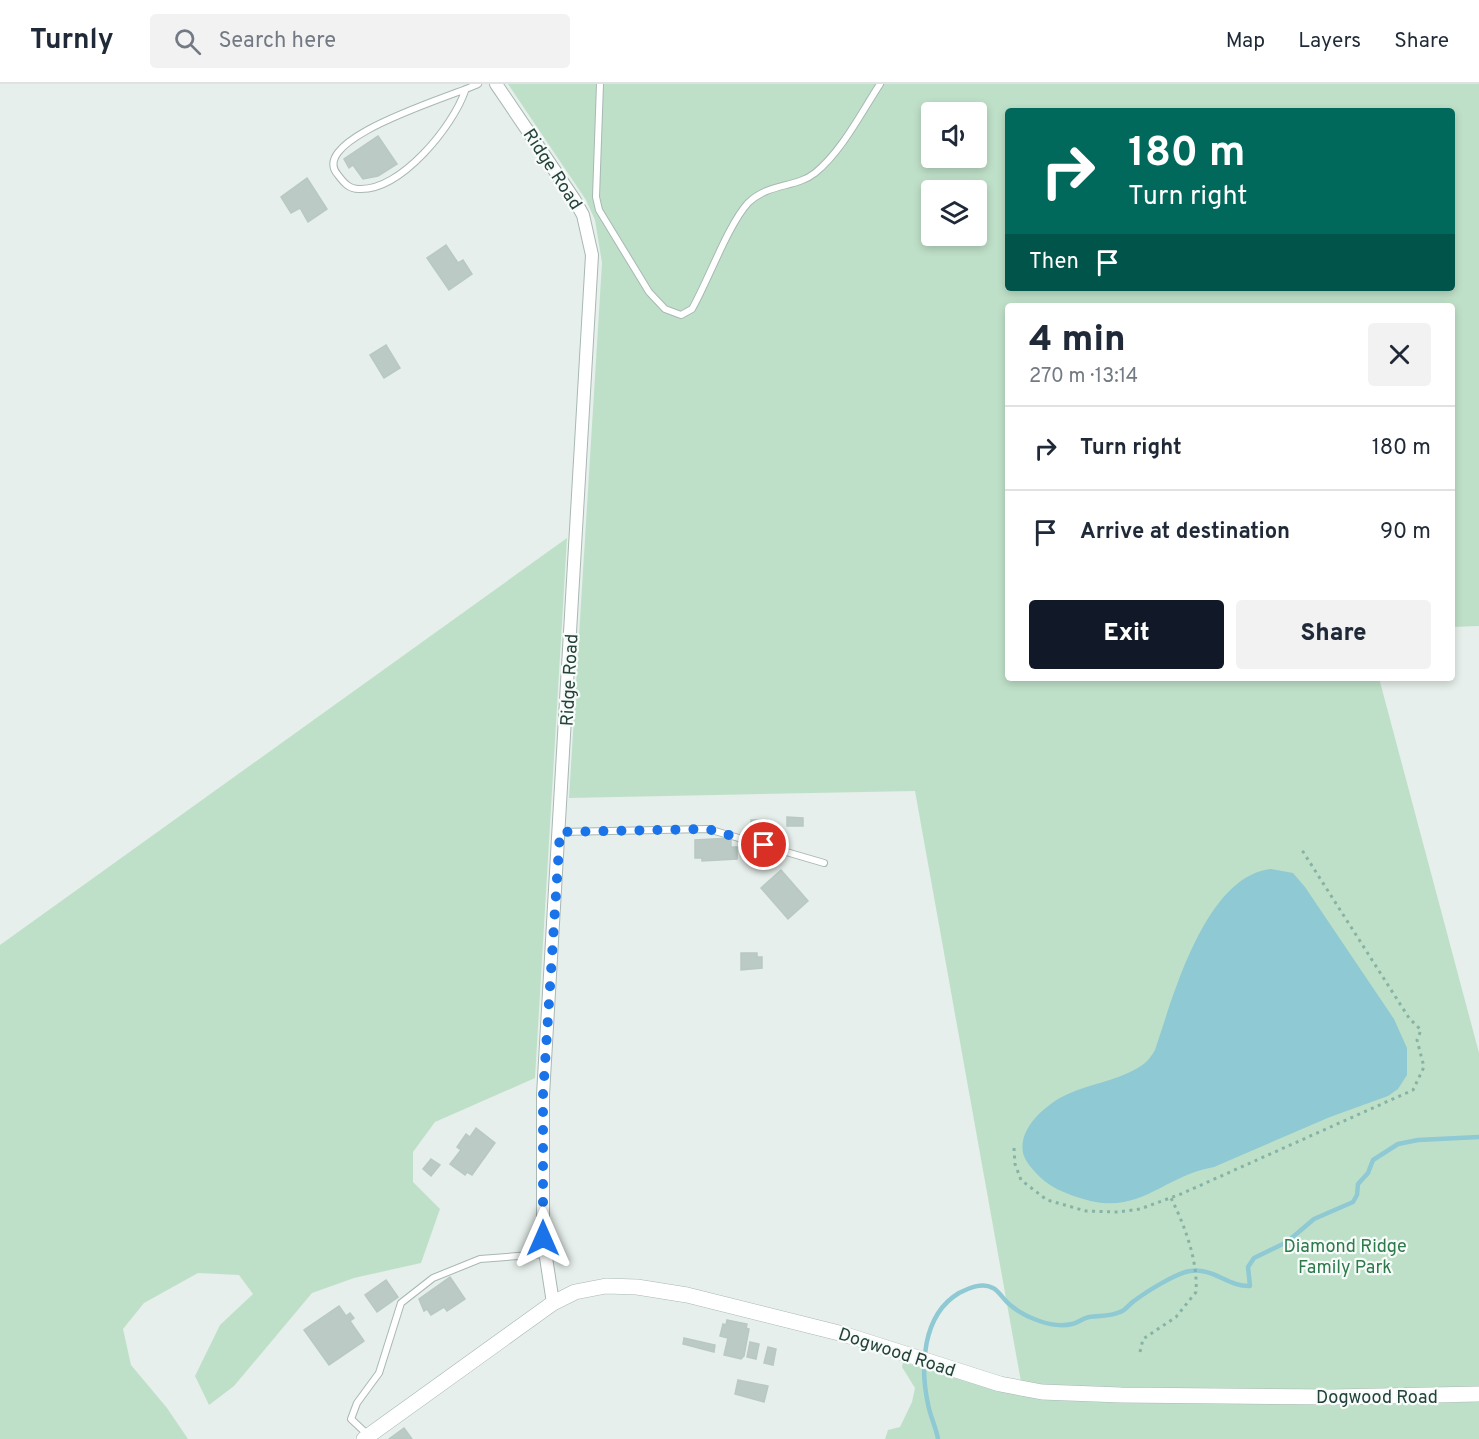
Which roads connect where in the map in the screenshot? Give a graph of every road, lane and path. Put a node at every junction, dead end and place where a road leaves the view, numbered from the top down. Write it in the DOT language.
graph roads {
  1 [pos="478,84"];
  2 [pos="496,84"];
  3 [pos="600,84"];
  4 [pos="880,84"];
  5 [pos="465,91"];
  6 [pos="560,832"];
  7 [pos="1300,847"];
  8 [pos="824,863"];
  9 [pos="1014,1148"];
  10 [pos="1172,1200"];
  11 [pos="544,1254"];
  12 [pos="553,1303"];
  13 [pos="1140,1352"];
  14 [pos="1479,1394"];
  15 [pos="366,1437"];
  1 -- 5 [label="lane"];
  2 -- 6 [label="street, Ridge Road"];
  3 -- 4 [label="lane"];
  5 -- 5 [label="lane"];
  6 -- 8 [label="lane"];
  6 -- 11 [label="street, Ridge Road"];
  7 -- 10 [label="path"];
  9 -- 10 [label="path"];
  10 -- 13 [label="path"];
  11 -- 12 [label="street, Ridge Road"];
  11 -- 15 [label="lane"];
  12 -- 14 [label="street, Dogwood Road"];
  12 -- 15 [label="street, Dogwood Road"];
}
